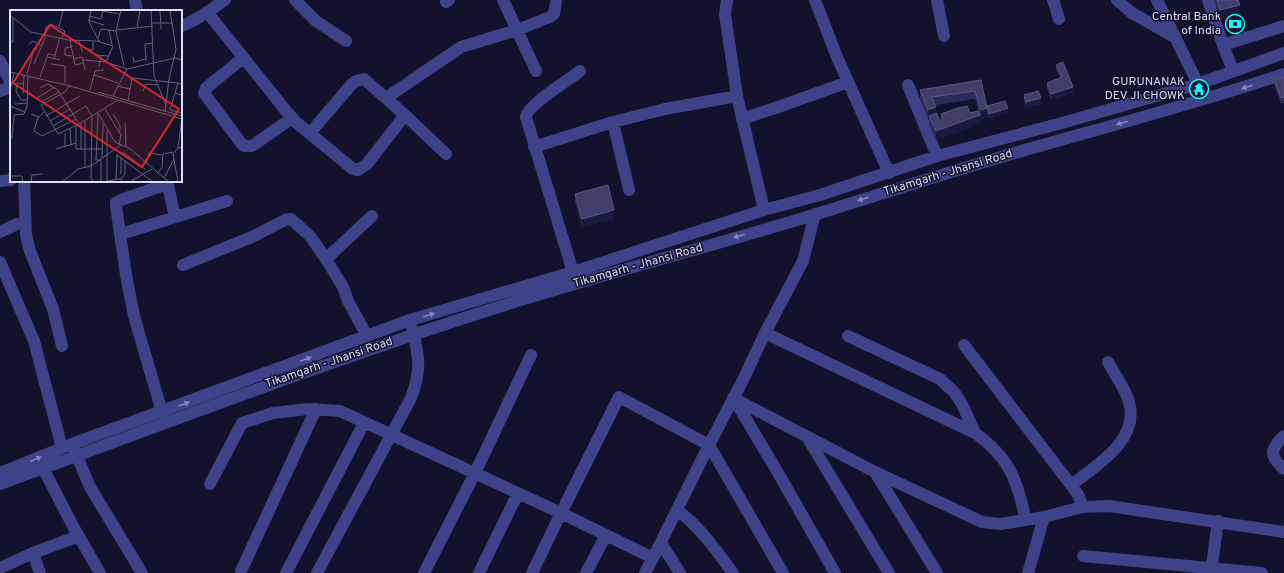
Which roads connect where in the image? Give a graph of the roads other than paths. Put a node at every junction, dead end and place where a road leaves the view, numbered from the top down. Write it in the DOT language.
graph roads {
  1 [pos="135,0"];
  2 [pos="225,0"];
  3 [pos="294,0"];
  4 [pos="503,0"];
  5 [pos="727,0"];
  6 [pos="815,0"];
  7 [pos="937,0"];
  8 [pos="1053,0"];
  9 [pos="1117,0"];
  10 [pos="1156,0"];
  11 [pos="1208,0"];
  12 [pos="559,1"];
  13 [pos="137,10"];
  14 [pos="207,12"];
  15 [pos="1059,20"];
  16 [pos="182,26"];
  17 [pos="1284,26"];
  18 [pos="517,30"];
  19 [pos="944,36"];
  20 [pos="1176,38"];
  21 [pos="346,41"];
  22 [pos="1223,45"];
  23 [pos="1284,53"];
  24 [pos="243,58"];
  25 [pos="0,62"];
  26 [pos="536,71"];
  27 [pos="580,71"];
  28 [pos="1233,71"];
  29 [pos="1284,74"];
  30 [pos="10,81"];
  31 [pos="848,82"];
  32 [pos="1198,84"];
  33 [pos="908,85"];
  34 [pos="10,88"];
  35 [pos="0,91"];
  36 [pos="737,96"];
  37 [pos="386,98"];
  38 [pos="405,115"];
  39 [pos="292,118"];
  40 [pos="742,119"];
  41 [pos="613,122"];
  42 [pos="310,133"];
  43 [pos="534,147"];
  44 [pos="446,154"];
  45 [pos="937,156"];
  46 [pos="889,173"];
  47 [pos="10,180"];
  48 [pos="0,181"];
  49 [pos="24,182"];
  50 [pos="167,182"];
  51 [pos="628,190"];
  52 [pos="227,201"];
  53 [pos="764,210"];
  54 [pos="815,214"];
  55 [pos="372,216"];
  56 [pos="175,217"];
  57 [pos="17,224"];
  58 [pos="718,225"];
  59 [pos="0,232"];
  60 [pos="121,234"];
  61 [pos="722,241"];
  62 [pos="326,259"];
  63 [pos="0,262"];
  64 [pos="183,265"];
  65 [pos="573,272"];
  66 [pos="410,320"];
  67 [pos="765,333"];
  68 [pos="413,334"];
  69 [pos="367,336"];
  70 [pos="848,336"];
  71 [pos="964,345"];
  72 [pos="62,346"];
  73 [pos="531,355"];
  74 [pos="1108,362"];
  75 [pos="734,398"];
  76 [pos="316,409"];
  77 [pos="162,412"];
  78 [pos="364,423"];
  79 [pos="975,433"];
  80 [pos="390,435"];
  81 [pos="1284,436"];
  82 [pos="807,437"];
  83 [pos="710,445"];
  84 [pos="70,449"];
  85 [pos="43,468"];
  86 [pos="1284,469"];
  87 [pos="875,472"];
  88 [pos="0,473"];
  89 [pos="475,473"];
  90 [pos="0,484"];
  91 [pos="210,484"];
  92 [pos="1071,485"];
  93 [pos="518,493"];
  94 [pos="1082,507"];
  95 [pos="677,510"];
  96 [pos="561,513"];
  97 [pos="1044,517"];
  98 [pos="1026,520"];
  99 [pos="1218,521"];
  100 [pos="1284,532"];
  101 [pos="606,535"];
  102 [pos="79,536"];
  103 [pos="660,543"];
  104 [pos="33,553"];
  105 [pos="1083,556"];
  106 [pos="653,558"];
  107 [pos="0,568"];
  108 [pos="241,570"];
  109 [pos="1211,571"];
  110 [pos="1030,572"];
  111 [pos="40,573"];
  112 [pos="100,573"];
  113 [pos="142,573"];
  114 [pos="286,573"];
  115 [pos="317,573"];
  116 [pos="424,573"];
  117 [pos="479,573"];
  118 [pos="532,573"];
  119 [pos="586,573"];
  120 [pos="645,573"];
  121 [pos="680,573"];
  122 [pos="732,573"];
  123 [pos="784,573"];
  124 [pos="835,573"];
  125 [pos="889,573"];
  126 [pos="937,573"];
  127 [pos="1262,573"];
  1 -- 13 [label="street"];
  2 -- 14 [label="street"];
  3 -- 21 [label="street"];
  4 -- 18 [label="street"];
  5 -- 36 [label="street"];
  6 -- 31 [label="street"];
  7 -- 19 [label="street"];
  8 -- 15 [label="street"];
  9 -- 20 [label="street"];
  10 -- 20 [label="street"];
  11 -- 22 [label="street"];
  12 -- 18 [label="street"];
  14 -- 16 [label="street"];
  14 -- 24 [label="street"];
  17 -- 22 [label="street"];
  18 -- 26 [label="street"];
  18 -- 37 [label="street"];
  20 -- 32 [label="street"];
  22 -- 28 [label="street"];
  23 -- 28 [label="street"];
  24 -- 39 [label="street"];
  24 -- 39 [label="street"];
  25 -- 30 [label="street"];
  27 -- 43 [label="street"];
  28 -- 32 [label="street"];
  29 -- 54 [label="street, Tikamgarh - Jhansi Road, one-way"];
  31 -- 40 [label="street"];
  31 -- 46 [label="street"];
  32 -- 45 [label="street"];
  33 -- 45 [label="street"];
  34 -- 35 [label="street"];
  36 -- 40 [label="street"];
  36 -- 41 [label="street"];
  37 -- 38 [label="street"];
  37 -- 42 [label="street"];
  38 -- 42 [label="street"];
  38 -- 44 [label="street"];
  39 -- 42 [label="street"];
  40 -- 53 [label="street"];
  41 -- 43 [label="street"];
  41 -- 51 [label="street"];
  43 -- 65 [label="street"];
  45 -- 46 [label="street"];
  46 -- 53 [label="street"];
  47 -- 48 [label="street"];
  49 -- 72 [label="street"];
  50 -- 56 [label="street"];
  50 -- 60 [label="street"];
  52 -- 56 [label="street"];
  53 -- 58 [label="street"];
  54 -- 61 [label="street, Tikamgarh - Jhansi Road, one-way"];
  54 -- 67 [label="street"];
  55 -- 62 [label="street"];
  56 -- 60 [label="street"];
  57 -- 59 [label="street"];
  58 -- 61 [label="street"];
  58 -- 65 [label="street"];
  60 -- 77 [label="street"];
  61 -- 68 [label="street, Tikamgarh - Jhansi Road"];
  62 -- 64 [label="street"];
  62 -- 69 [label="street"];
  63 -- 84 [label="street"];
  66 -- 65 [label="street, one-way"];
  66 -- 68 [label="street"];
  66 -- 69 [label="street"];
  67 -- 75 [label="street"];
  67 -- 79 [label="street"];
  68 -- 80 [label="street"];
  68 -- 84 [label="street, Tikamgarh - Jhansi Road"];
  77 -- 69 [label="street, one-way"];
  70 -- 79 [label="street"];
  71 -- 92 [label="street"];
  73 -- 89 [label="street"];
  74 -- 92 [label="street"];
  75 -- 82 [label="street"];
  75 -- 83 [label="street"];
  75 -- 124 [label="street"];
  76 -- 78 [label="street"];
  76 -- 91 [label="street"];
  76 -- 108 [label="street"];
  77 -- 84 [label="street"];
  78 -- 80 [label="street"];
  78 -- 114 [label="street"];
  79 -- 98 [label="street"];
  80 -- 89 [label="street"];
  80 -- 115 [label="street"];
  81 -- 86 [label="street"];
  82 -- 87 [label="street"];
  82 -- 125 [label="street"];
  83 -- 95 [label="street"];
  83 -- 96 [label="street"];
  83 -- 123 [label="street"];
  84 -- 85 [label="street, Tikamgarh - Jhansi Road"];
  88 -- 84 [label="street, one-way"];
  84 -- 113 [label="street"];
  85 -- 90 [label="street, Tikamgarh - Jhansi Road"];
  85 -- 102 [label="street"];
  87 -- 98 [label="street"];
  87 -- 126 [label="street"];
  89 -- 93 [label="street"];
  89 -- 116 [label="street"];
  92 -- 94 [label="street"];
  93 -- 96 [label="street"];
  93 -- 117 [label="street"];
  94 -- 97 [label="street"];
  94 -- 99 [label="street"];
  95 -- 103 [label="street"];
  95 -- 122 [label="street"];
  96 -- 101 [label="street"];
  96 -- 118 [label="street"];
  97 -- 98 [label="street"];
  97 -- 110 [label="street"];
  99 -- 100 [label="street"];
  99 -- 109 [label="street"];
  101 -- 106 [label="street"];
  101 -- 119 [label="street"];
  102 -- 104 [label="street"];
  102 -- 112 [label="street"];
  103 -- 106 [label="street"];
  103 -- 121 [label="street"];
  104 -- 107 [label="street"];
  104 -- 111 [label="street"];
  105 -- 109 [label="street"];
  106 -- 120 [label="street"];
  109 -- 127 [label="street"];
}
